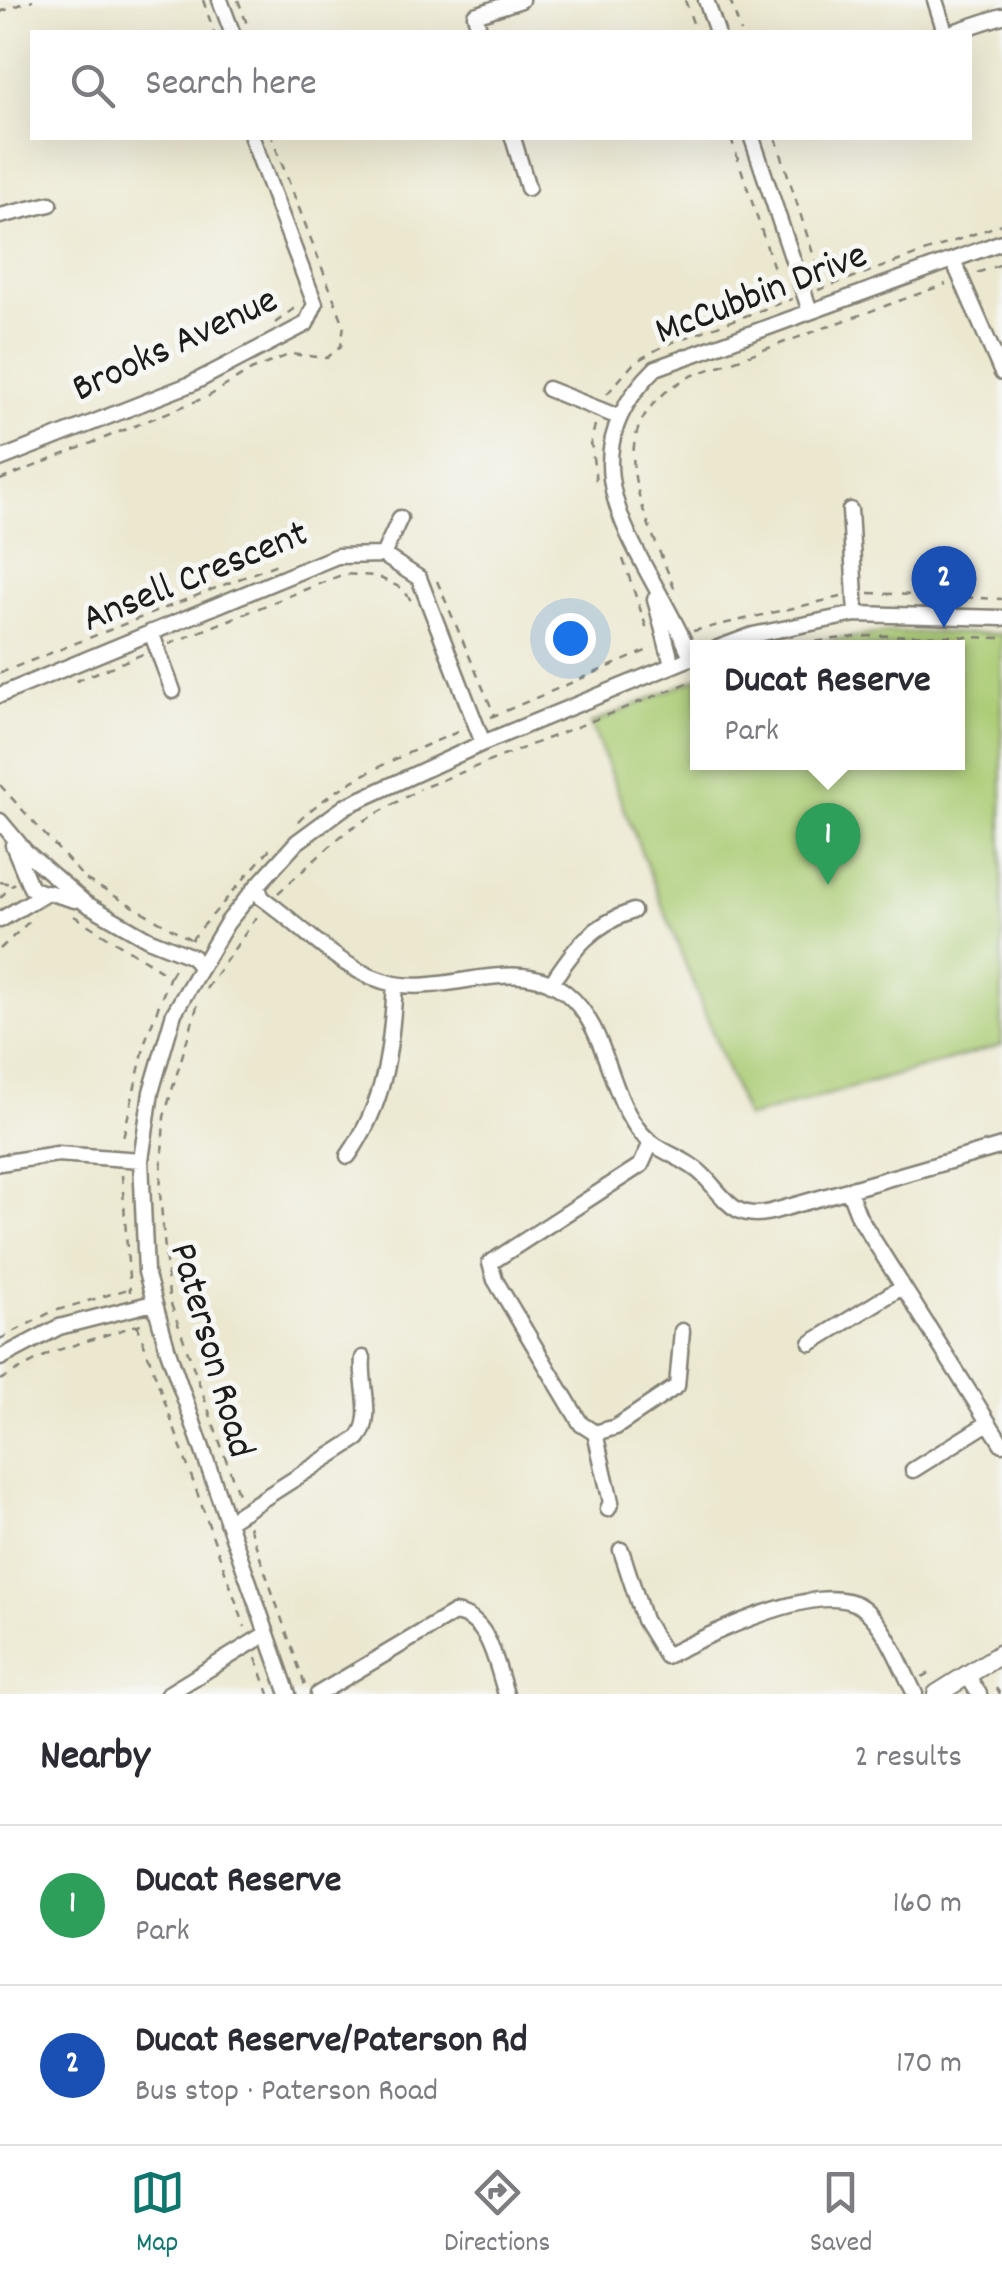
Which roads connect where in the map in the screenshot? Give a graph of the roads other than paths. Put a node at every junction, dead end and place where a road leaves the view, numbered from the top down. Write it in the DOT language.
graph roads {
  1 [pos="220,0"];
  2 [pos="521,0"];
  3 [pos="706,0"];
  4 [pos="935,0"];
  5 [pos="1002,16"];
  6 [pos="231,30"];
  7 [pos="479,30"];
  8 [pos="716,30"];
  9 [pos="943,30"];
  10 [pos="959,30"];
  11 [pos="253,140"];
  12 [pos="513,140"];
  13 [pos="753,140"];
  14 [pos="528,188"];
  15 [pos="50,204"];
  16 [pos="0,216"];
  17 [pos="1002,242"];
  18 [pos="953,260"];
  19 [pos="810,311"];
  20 [pos="1002,372"];
  21 [pos="548,388"];
  22 [pos="616,416"];
  23 [pos="0,459"];
  24 [pos="850,510"];
  25 [pos="400,518"];
  26 [pos="383,555"];
  27 [pos="651,584"];
  28 [pos="856,614"];
  29 [pos="1002,618"];
  30 [pos="151,632"];
  31 [pos="741,640"];
  32 [pos="690,648"];
  33 [pos="690,658"];
  34 [pos="672,665"];
  35 [pos="173,692"];
  36 [pos="0,695"];
  37 [pos="483,743"];
  38 [pos="0,822"];
  39 [pos="49,872"];
  40 [pos="24,881"];
  41 [pos="257,886"];
  42 [pos="45,893"];
  43 [pos="89,906"];
  44 [pos="632,910"];
  45 [pos="0,920"];
  46 [pos="200,968"];
  47 [pos="395,984"];
  48 [pos="552,984"];
  49 [pos="650,1143"];
  50 [pos="1002,1146"];
  51 [pos="348,1156"];
  52 [pos="142,1160"];
  53 [pos="0,1163"];
  54 [pos="849,1191"];
  55 [pos="902,1287"];
  56 [pos="152,1303"];
  57 [pos="682,1331"];
  58 [pos="811,1343"];
  59 [pos="0,1358"];
  60 [pos="363,1358"];
  61 [pos="988,1423"];
  62 [pos="595,1432"];
  63 [pos="1002,1444"];
  64 [pos="913,1470"];
  65 [pos="608,1509"];
  66 [pos="227,1522"];
  67 [pos="621,1550"];
  68 [pos="266,1634"];
  69 [pos="1002,1653"];
  70 [pos="966,1675"];
  71 [pos="168,1694"];
  72 [pos="288,1694"];
  73 [pos="318,1694"];
  74 [pos="506,1694"];
  75 [pos="915,1694"];
  76 [pos="937,1694"];
  77 [pos="978,1694"];
  1 -- 6 [label="street"];
  2 -- 7 [label="street"];
  3 -- 8 [label="street"];
  4 -- 9 [label="street"];
  5 -- 10 [label="street"];
  11 -- 23 [label="street, Brooks Avenue"];
  12 -- 14 [label="street"];
  13 -- 19 [label="street"];
  15 -- 16 [label="street"];
  17 -- 18 [label="street, McCubbin Drive"];
  18 -- 19 [label="street, McCubbin Drive"];
  18 -- 20 [label="street"];
  19 -- 22 [label="street, McCubbin Drive"];
  21 -- 22 [label="street"];
  22 -- 27 [label="street"];
  24 -- 28 [label="street"];
  25 -- 26 [label="street"];
  26 -- 30 [label="street, Ansell Crescent"];
  26 -- 37 [label="street"];
  27 -- 32 [label="street"];
  27 -- 34 [label="street"];
  28 -- 29 [label="street"];
  28 -- 31 [label="street"];
  30 -- 35 [label="street"];
  30 -- 36 [label="street, Ansell Crescent"];
  33 -- 34 [label="street, Paterson Road"];
  34 -- 37 [label="street, Paterson Road"];
  37 -- 41 [label="street, Paterson Road"];
  38 -- 39 [label="street"];
  38 -- 40 [label="street"];
  39 -- 40 [label="street"];
  39 -- 42 [label="street"];
  39 -- 43 [label="street"];
  40 -- 42 [label="street"];
  40 -- 45 [label="street"];
  41 -- 46 [label="street, Paterson Road"];
  41 -- 47 [label="street"];
  42 -- 43 [label="street"];
  42 -- 45 [label="street"];
  43 -- 46 [label="street"];
  44 -- 48 [label="street"];
  46 -- 52 [label="street, Paterson Road"];
  47 -- 48 [label="street"];
  47 -- 51 [label="street"];
  48 -- 49 [label="street"];
  49 -- 54 [label="street"];
  49 -- 62 [label="street"];
  50 -- 54 [label="street"];
  52 -- 53 [label="street"];
  52 -- 56 [label="street, Paterson Road"];
  54 -- 55 [label="street"];
  55 -- 58 [label="street"];
  55 -- 61 [label="street"];
  56 -- 59 [label="street"];
  56 -- 66 [label="street, Paterson Road"];
  57 -- 62 [label="street"];
  60 -- 66 [label="street"];
  61 -- 63 [label="street"];
  61 -- 64 [label="street"];
  62 -- 65 [label="street"];
  66 -- 68 [label="street, Paterson Road"];
  67 -- 75 [label="street"];
  68 -- 71 [label="street"];
  68 -- 72 [label="street, Paterson Road"];
  69 -- 70 [label="street"];
  70 -- 76 [label="street"];
  70 -- 77 [label="street"];
  73 -- 74 [label="street"];
}
